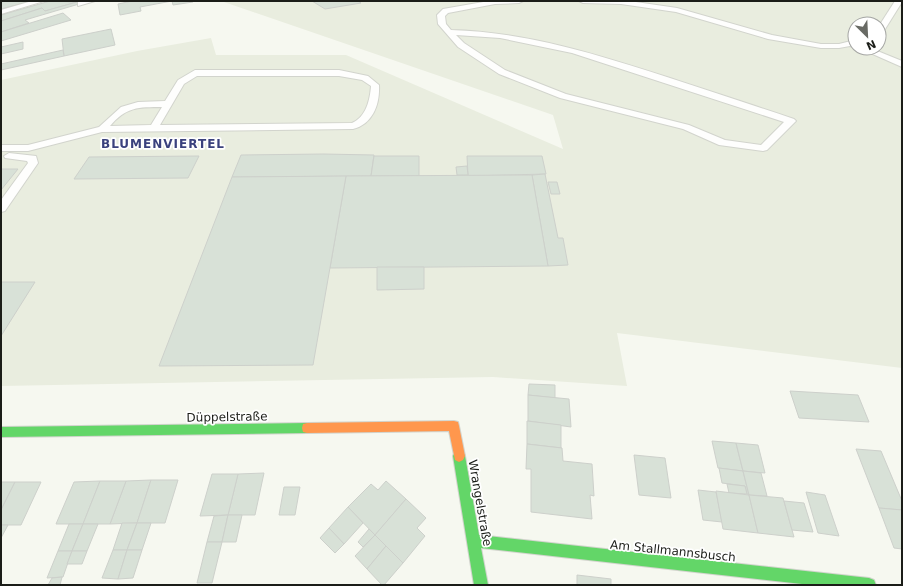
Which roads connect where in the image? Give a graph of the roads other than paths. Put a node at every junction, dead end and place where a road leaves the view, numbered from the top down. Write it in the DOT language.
graph roads {
  1 [pos="40,1"];
  2 [pos="91,1"];
  3 [pos="519,1"];
  4 [pos="583,1"];
  5 [pos="899,1"];
  6 [pos="81,4"];
  7 [pos="1,12"];
  8 [pos="887,20"];
  9 [pos="448,32"];
  10 [pos="847,44"];
  11 [pos="883,56"];
  12 [pos="902,64"];
  13 [pos="168,104"];
  14 [pos="102,128"];
  15 [pos="154,128"];
  16 [pos="1,148"];
  17 [pos="1,156"];
  18 [pos="1,208"];
  19 [pos="454,426"];
  20 [pos="1,432"];
  21 [pos="475,540"];
  22 [pos="481,585"];
  23 [pos="869,585"];
  1 -- 7 [label="lane"];
  2 -- 6 [label="lane"];
  3 -- 9 [label="lane"];
  4 -- 10 [label="lane"];
  5 -- 8 [label="lane"];
  9 -- 9 [label="lane"];
  11 -- 12 [label="lane"];
  13 -- 14 [label="lane"];
  13 -- 15 [label="lane"];
  13 -- 15 [label="lane"];
  14 -- 15 [label="lane"];
  14 -- 16 [label="lane"];
  17 -- 18 [label="lane"];
  19 -- 20 [label="street, Düppelstraße"];
  19 -- 21 [label="street, Wrangelstraße"];
  21 -- 22 [label="street, Wrangelstraße"];
  21 -- 23 [label="street, Am Stallmannsbusch"];
}
